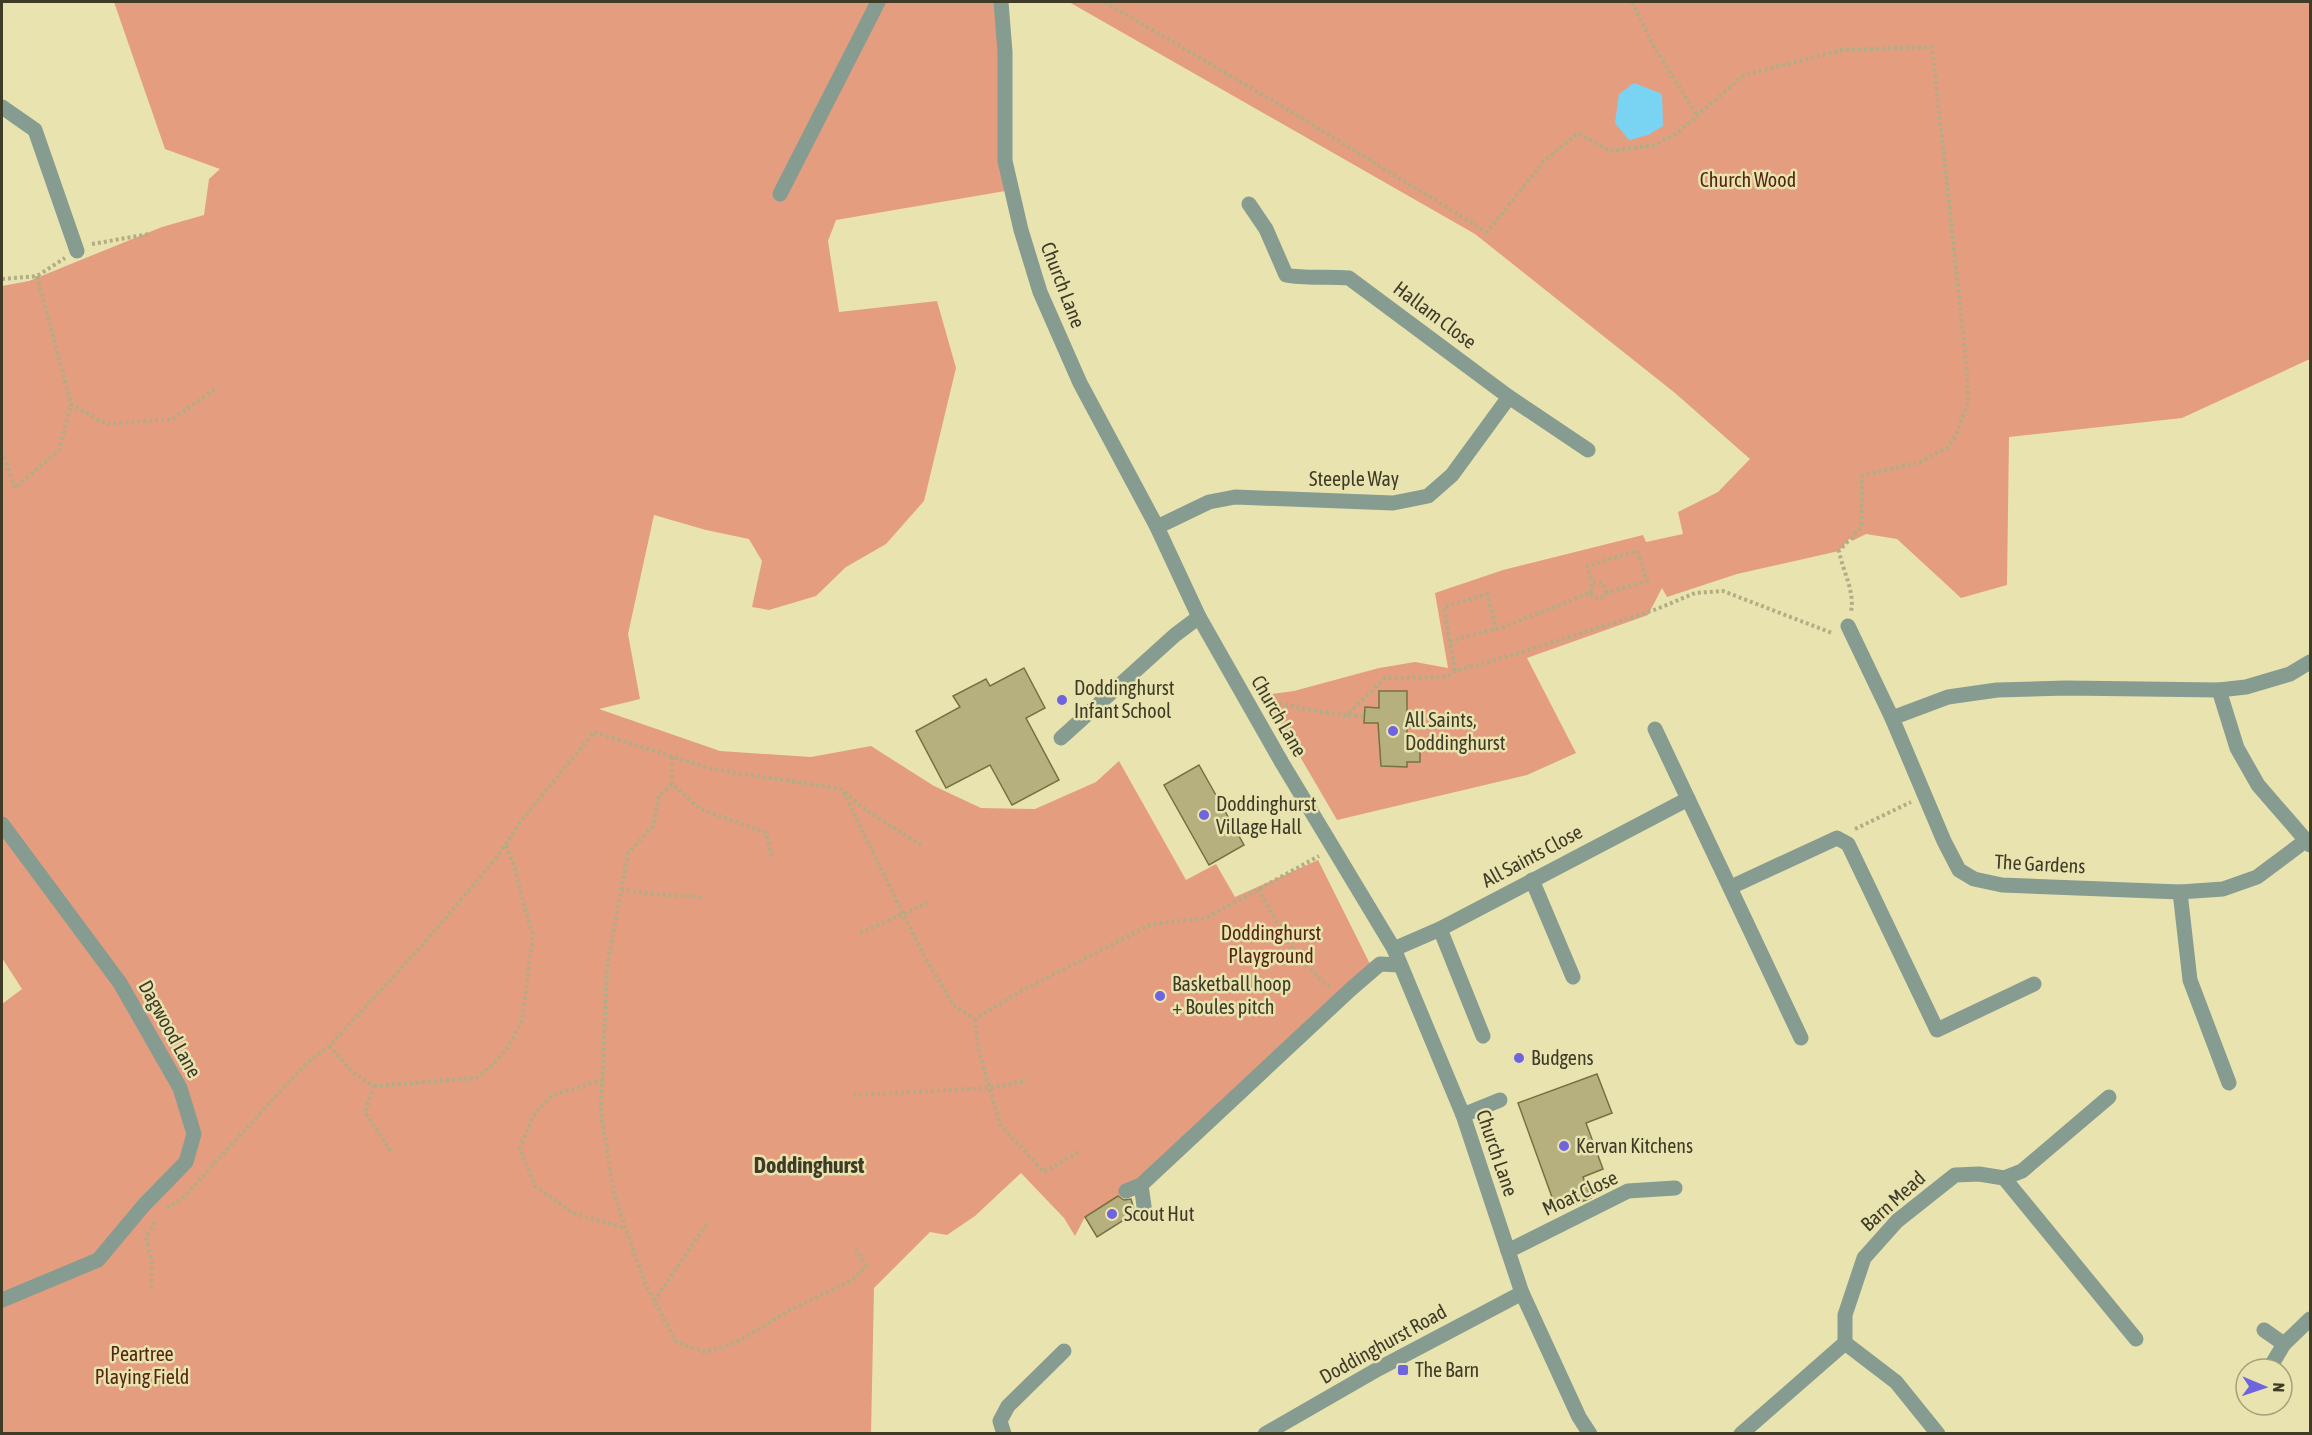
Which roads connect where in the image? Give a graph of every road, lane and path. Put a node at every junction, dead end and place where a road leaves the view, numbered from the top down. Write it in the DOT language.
graph roads {
  1 [pos="878,2"];
  2 [pos="1001,2"];
  3 [pos="1105,2"];
  4 [pos="1632,2"];
  5 [pos="2,106"];
  6 [pos="1697,116"];
  7 [pos="780,194"];
  8 [pos="1249,204"];
  9 [pos="77,251"];
  10 [pos="37,276"];
  11 [pos="215,389"];
  12 [pos="1509,397"];
  13 [pos="70,404"];
  14 [pos="1588,450"];
  15 [pos="2,451"];
  16 [pos="1157,527"];
  17 [pos="1592,582"];
  18 [pos="1590,593"];
  19 [pos="1607,593"];
  20 [pos="1199,617"];
  21 [pos="1848,626"];
  22 [pos="1496,629"];
  23 [pos="1450,641"];
  24 [pos="1855,641"];
  25 [pos="2310,662"];
  26 [pos="1455,671"];
  27 [pos="2219,690"];
  28 [pos="1245,698"];
  29 [pos="1347,715"];
  30 [pos="1363,716"];
  31 [pos="1892,718"];
  32 [pos="1656,729"];
  33 [pos="1061,738"];
  34 [pos="672,757"];
  35 [pos="672,784"];
  36 [pos="842,789"];
  37 [pos="1925,795"];
  38 [pos="1689,799"];
  39 [pos="3,828"];
  40 [pos="1837,838"];
  41 [pos="2308,843"];
  42 [pos="506,845"];
  43 [pos="922,846"];
  44 [pos="1333,849"];
  45 [pos="772,856"];
  46 [pos="1532,880"];
  47 [pos="1731,887"];
  48 [pos="621,889"];
  49 [pos="1258,889"];
  50 [pos="2180,892"];
  51 [pos="701,897"];
  52 [pos="928,903"];
  53 [pos="904,915"];
  54 [pos="1440,929"];
  55 [pos="860,933"];
  56 [pos="1394,949"];
  57 [pos="1400,965"];
  58 [pos="1573,977"];
  59 [pos="2034,984"];
  60 [pos="1351,989"];
  61 [pos="975,1019"];
  62 [pos="1482,1036"];
  63 [pos="1801,1038"];
  64 [pos="329,1046"];
  65 [pos="603,1080"];
  66 [pos="1027,1082"];
  67 [pos="2229,1083"];
  68 [pos="374,1086"];
  69 [pos="989,1088"];
  70 [pos="853,1095"];
  71 [pos="2109,1097"];
  72 [pos="1500,1100"];
  73 [pos="1462,1115"];
  74 [pos="1077,1152"];
  75 [pos="392,1153"];
  76 [pos="2004,1178"];
  77 [pos="1141,1185"];
  78 [pos="1675,1188"];
  79 [pos="1126,1191"];
  80 [pos="1145,1213"];
  81 [pos="708,1221"];
  82 [pos="626,1228"];
  83 [pos="856,1249"];
  84 [pos="1508,1251"];
  85 [pos="151,1288"];
  86 [pos="1522,1293"];
  87 [pos="2,1300"];
  88 [pos="654,1301"];
  89 [pos="2310,1319"];
  90 [pos="2264,1330"];
  91 [pos="2136,1339"];
  92 [pos="1845,1343"];
  93 [pos="2284,1344"];
  94 [pos="1064,1351"];
  95 [pos="2276,1357"];
  96 [pos="1004,1434"];
  97 [pos="1265,1434"];
  98 [pos="1590,1434"];
  99 [pos="1741,1434"];
  100 [pos="1938,1434"];
  1 -- 7 [label="street"];
  2 -- 16 [label="street, Church Lane"];
  3 -- 6 [label="path"];
  4 -- 6 [label="path"];
  5 -- 9 [label="street"];
  6 -- 21 [label="path"];
  8 -- 12 [label="street, Hallam Close"];
  10 -- 13 [label="path"];
  11 -- 13 [label="path"];
  12 -- 14 [label="street, Hallam Close"];
  12 -- 16 [label="street, Steeple Way"];
  13 -- 15 [label="path"];
  16 -- 20 [label="street, Church Lane"];
  17 -- 18 [label="path"];
  17 -- 19 [label="path"];
  17 -- 19 [label="path"];
  18 -- 19 [label="path"];
  18 -- 22 [label="path"];
  20 -- 28 [label="street, Church Lane"];
  20 -- 33 [label="street"];
  21 -- 24 [label="street, The Gardens"];
  22 -- 23 [label="path"];
  22 -- 23 [label="path"];
  23 -- 26 [label="path"];
  24 -- 26 [label="path"];
  24 -- 31 [label="street, The Gardens"];
  25 -- 27 [label="street"];
  26 -- 29 [label="path"];
  27 -- 31 [label="street"];
  27 -- 41 [label="street, The Gardens"];
  28 -- 29 [label="path"];
  28 -- 44 [label="street, Church Lane"];
  29 -- 30 [label="path"];
  31 -- 37 [label="street, The Gardens"];
  32 -- 38 [label="street"];
  34 -- 35 [label="path"];
  34 -- 36 [label="path"];
  34 -- 42 [label="path"];
  35 -- 45 [label="path"];
  35 -- 48 [label="path"];
  36 -- 43 [label="path"];
  36 -- 53 [label="path"];
  37 -- 40 [label="path"];
  37 -- 50 [label="street, The Gardens"];
  38 -- 46 [label="street, All Saints Close"];
  38 -- 47 [label="street"];
  39 -- 87 [label="street, Dagwood Lane"];
  40 -- 47 [label="street"];
  40 -- 59 [label="street"];
  41 -- 50 [label="street, The Gardens"];
  42 -- 64 [label="path"];
  42 -- 68 [label="path"];
  44 -- 49 [label="path"];
  44 -- 56 [label="street, Church Lane"];
  46 -- 54 [label="street, All Saints Close"];
  46 -- 58 [label="street"];
  47 -- 63 [label="street"];
  48 -- 51 [label="path"];
  48 -- 65 [label="path"];
  49 -- 60 [label="path"];
  49 -- 61 [label="path"];
  50 -- 67 [label="street"];
  52 -- 53 [label="path"];
  53 -- 55 [label="path"];
  53 -- 61 [label="path"];
  54 -- 56 [label="street, All Saints Close"];
  54 -- 62 [label="street"];
  56 -- 57 [label="street, Church Lane"];
  57 -- 60 [label="street"];
  57 -- 73 [label="street, Church Lane"];
  60 -- 77 [label="street"];
  61 -- 69 [label="path"];
  64 -- 68 [label="path"];
  64 -- 85 [label="path"];
  65 -- 82 [label="path"];
  65 -- 82 [label="path"];
  66 -- 69 [label="path"];
  68 -- 75 [label="path"];
  69 -- 70 [label="path"];
  69 -- 74 [label="path"];
  71 -- 76 [label="street"];
  72 -- 73 [label="street"];
  73 -- 84 [label="street, Church Lane"];
  76 -- 91 [label="street"];
  76 -- 92 [label="street, Barn Mead"];
  77 -- 79 [label="street"];
  77 -- 80 [label="street"];
  78 -- 84 [label="street, Moat Close"];
  81 -- 88 [label="path"];
  82 -- 88 [label="path"];
  83 -- 88 [label="path"];
  84 -- 86 [label="street, Church Lane"];
  86 -- 97 [label="street, Doddinghurst Road"];
  86 -- 98 [label="street, Church Lane"];
  89 -- 93 [label="street"];
  90 -- 93 [label="street"];
  92 -- 99 [label="street"];
  92 -- 100 [label="street"];
  93 -- 95 [label="street"];
  94 -- 96 [label="street"];
}
